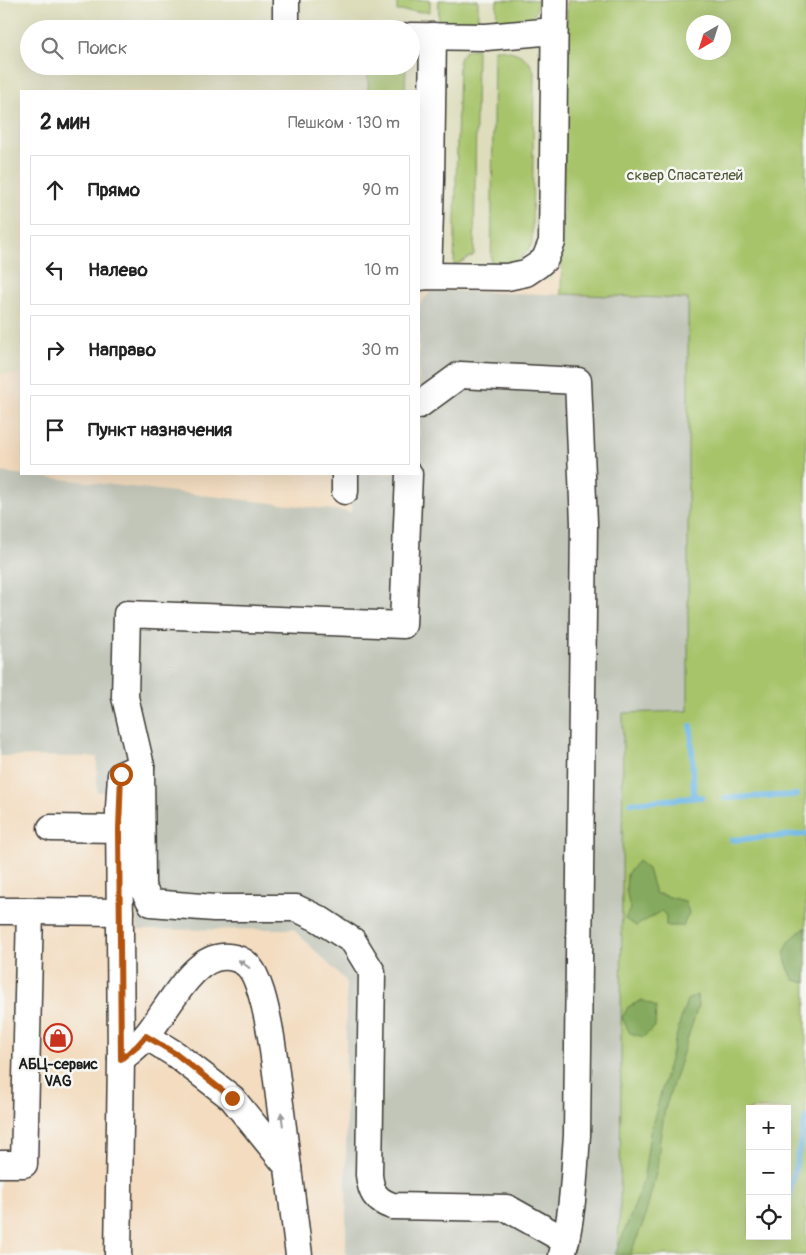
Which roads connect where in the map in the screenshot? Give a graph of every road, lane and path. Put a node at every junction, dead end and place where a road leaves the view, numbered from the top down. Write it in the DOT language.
graph roads {
  1 [pos="286,0"];
  2 [pos="555,0"];
  3 [pos="286,20"];
  4 [pos="554,31"];
  5 [pos="422,36"];
  6 [pos="423,276"];
  7 [pos="420,404"];
  8 [pos="409,475"];
  9 [pos="141,766"];
  10 [pos="51,828"];
  11 [pos="119,829"];
  12 [pos="0,911"];
  13 [pos="30,911"];
  14 [pos="120,912"];
  15 [pos="146,1036"];
  16 [pos="121,1059"];
  17 [pos="0,1164"];
  18 [pos="288,1167"];
  19 [pos="564,1248"];
  20 [pos="118,1255"];
  21 [pos="299,1255"];
  1 -- 3 [label="lane"];
  2 -- 4 [label="lane"];
  4 -- 5 [label="lane"];
  4 -- 6 [label="lane"];
  5 -- 6 [label="lane"];
  7 -- 19 [label="lane"];
  8 -- 9 [label="lane"];
  9 -- 11 [label="lane"];
  9 -- 19 [label="lane"];
  10 -- 11 [label="lane"];
  11 -- 14 [label="lane"];
  12 -- 13 [label="lane"];
  13 -- 14 [label="lane"];
  13 -- 17 [label="lane"];
  14 -- 16 [label="lane"];
  15 -- 16 [label="lane"];
  15 -- 18 [label="lane"];
  18 -- 15 [label="lane, one-way"];
  16 -- 20 [label="lane"];
  18 -- 21 [label="lane"];
}
